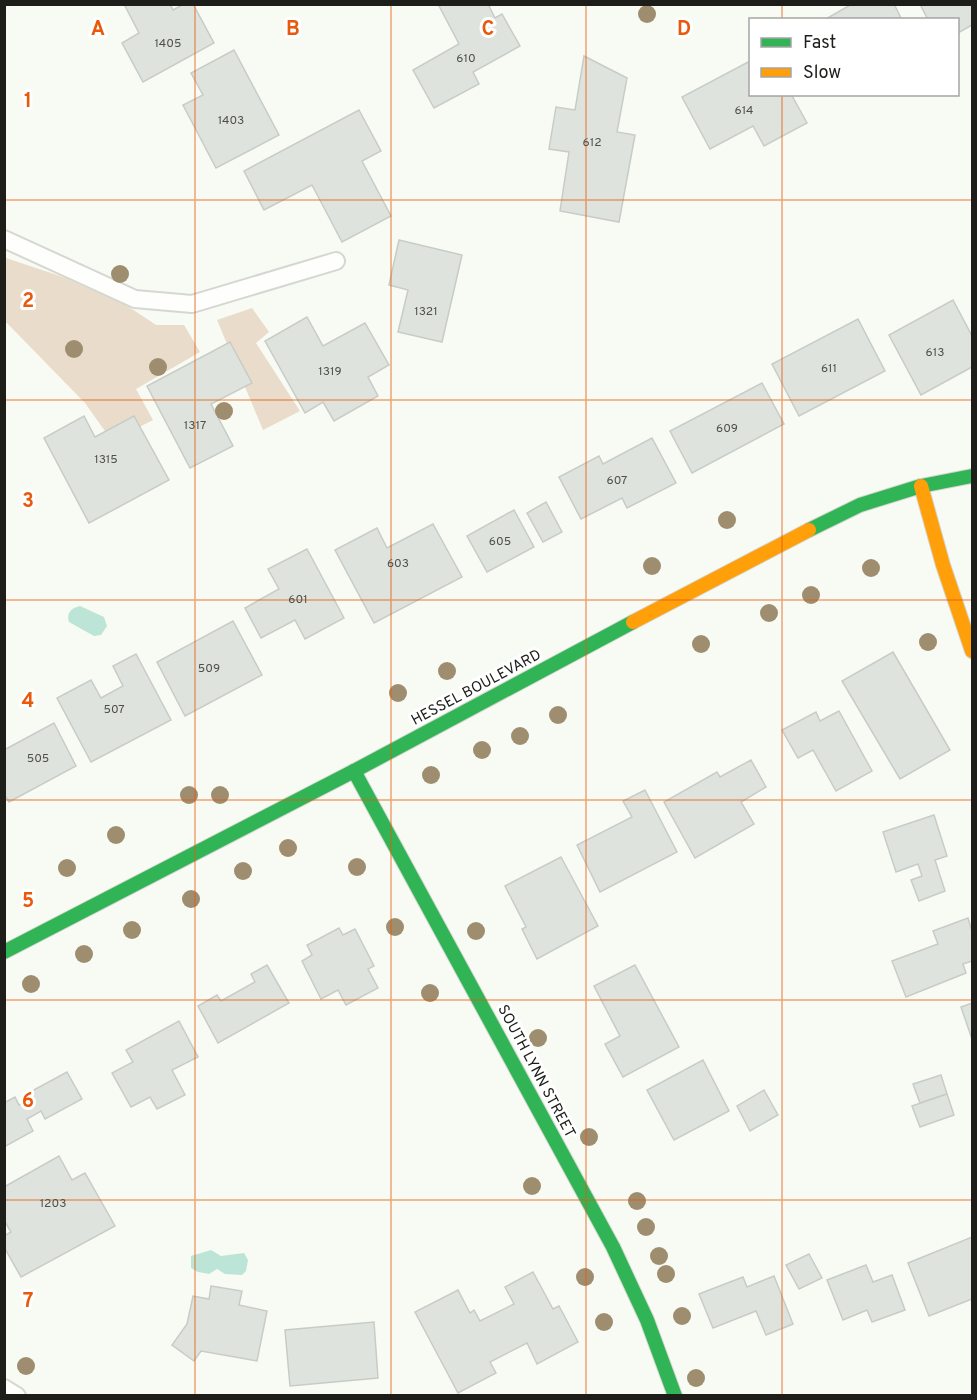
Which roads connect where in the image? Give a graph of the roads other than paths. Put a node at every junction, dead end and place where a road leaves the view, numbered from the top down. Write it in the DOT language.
graph roads {
  1 [pos="4,239"];
  2 [pos="336,261"];
  3 [pos="972,476"];
  4 [pos="921,486"];
  5 [pos="972,651"];
  6 [pos="354,771"];
  7 [pos="4,951"];
  8 [pos="4,1388"];
  9 [pos="17,1395"];
  10 [pos="675,1395"];
  1 -- 2 [label="lane"];
  3 -- 4 [label="street, HESSEL BOULEVARD"];
  4 -- 5 [label="street"];
  4 -- 6 [label="street, HESSEL BOULEVARD"];
  6 -- 7 [label="street, HESSEL BOULEVARD"];
  6 -- 10 [label="street, SOUTH LYNN STREET"];
  8 -- 9 [label="lane"];
}
